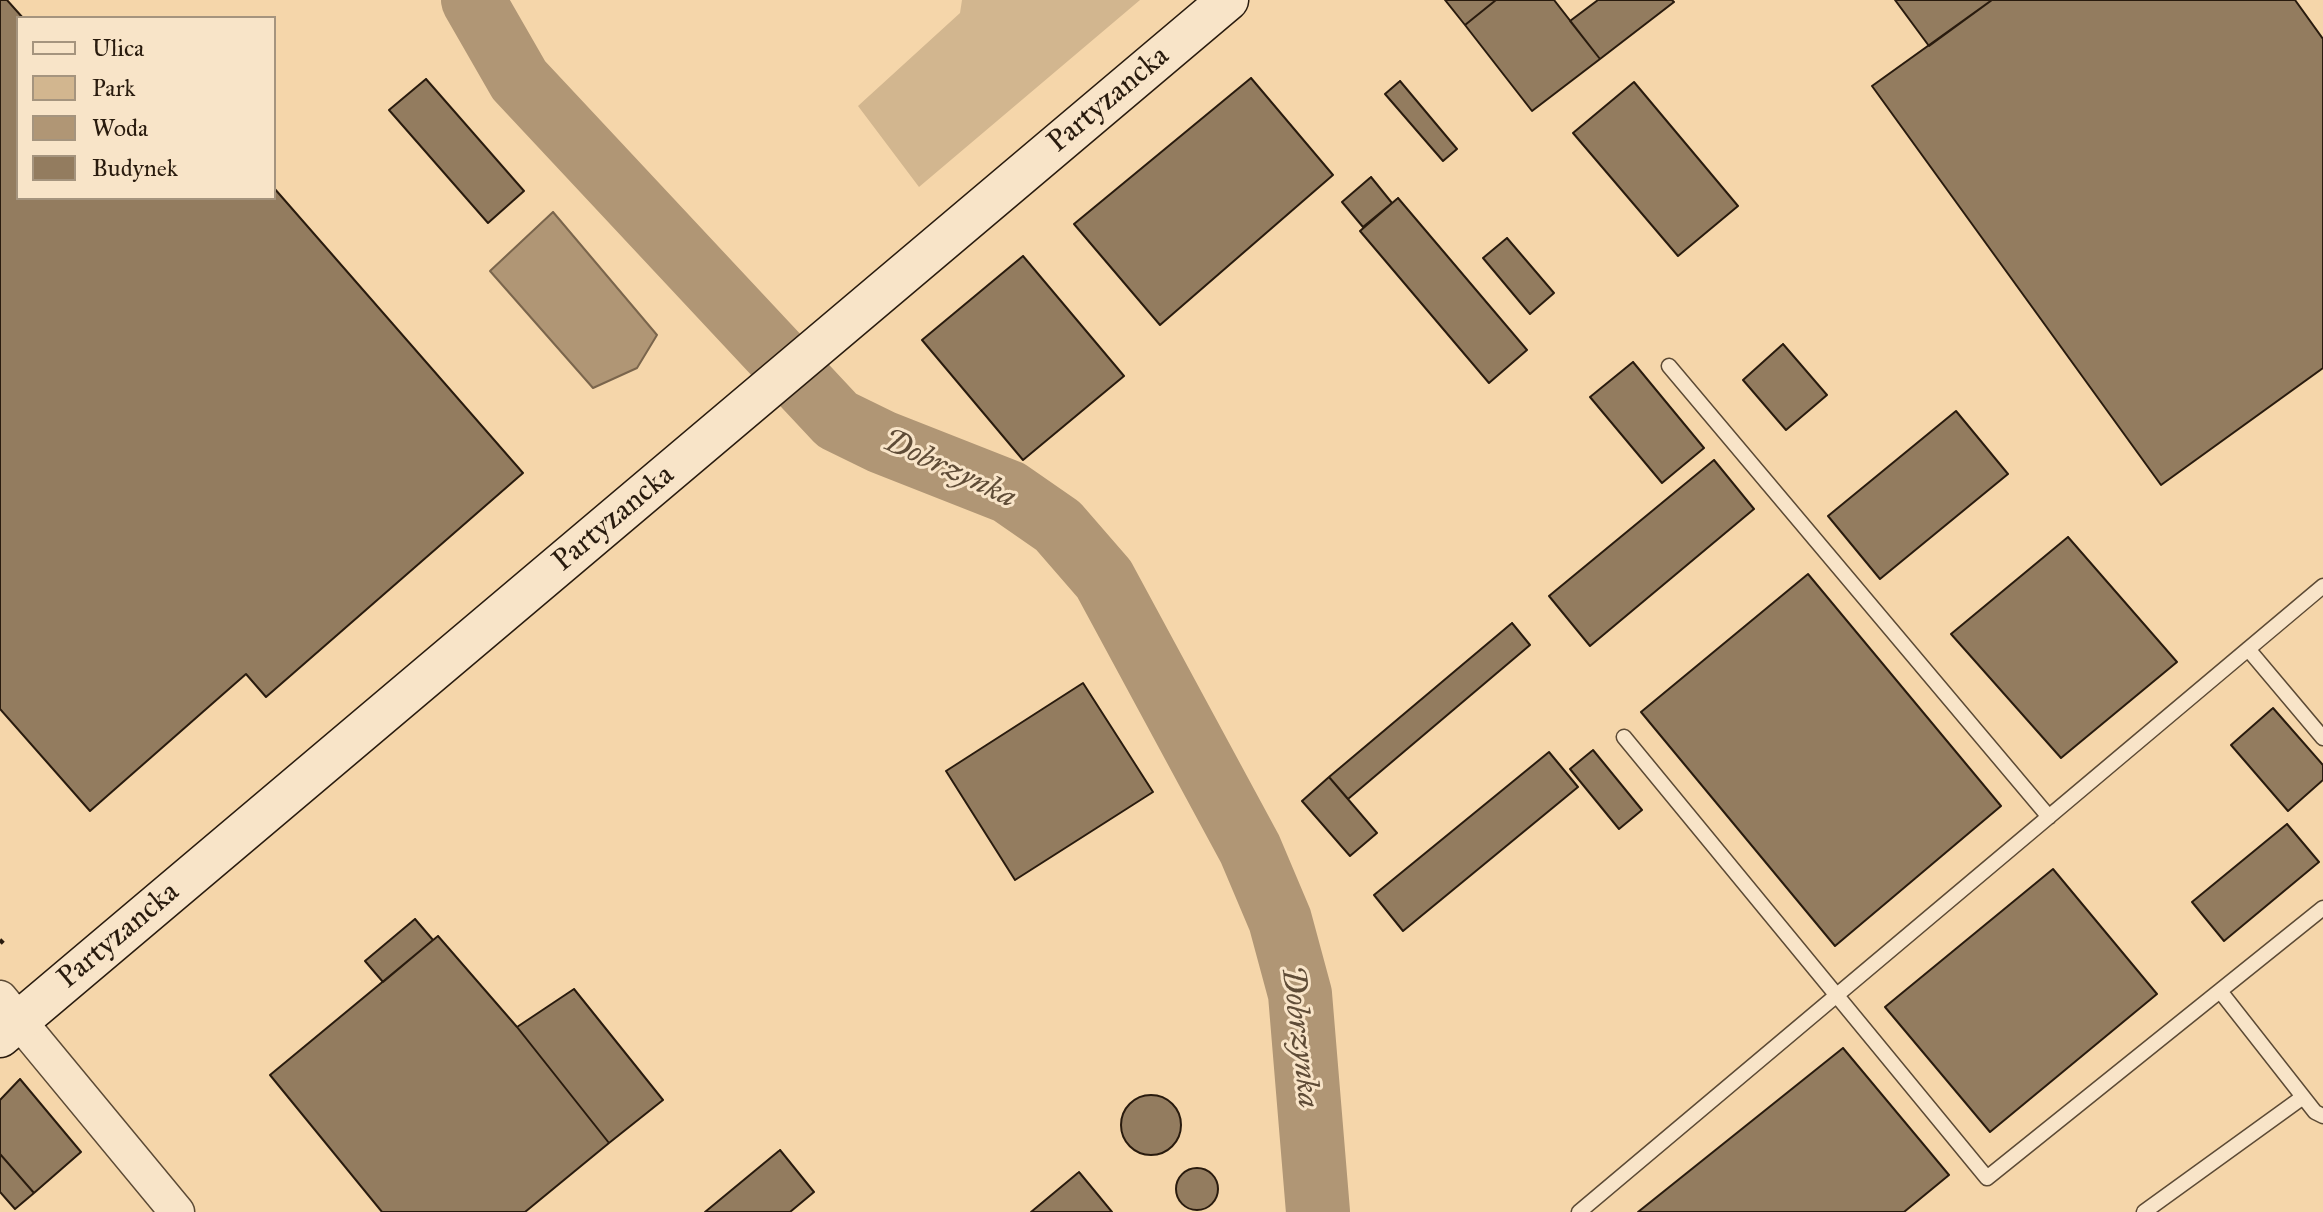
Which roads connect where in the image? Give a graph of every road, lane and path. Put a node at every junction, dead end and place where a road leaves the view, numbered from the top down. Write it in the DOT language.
graph roads {
  1 [pos="1228,0"];
  2 [pos="1669,366"];
  3 [pos="2323,586"];
  4 [pos="2248,649"];
  5 [pos="1624,737"];
  6 [pos="2323,738"];
  7 [pos="2049,817"];
  8 [pos="2323,908"];
  9 [pos="2220,991"];
  10 [pos="1837,995"];
  11 [pos="6,1018"];
  12 [pos="2303,1097"];
  13 [pos="2323,1116"];
  14 [pos="177,1212"];
  15 [pos="1579,1212"];
  16 [pos="2144,1212"];
  1 -- 11 [label="main road, Partyzancka"];
  2 -- 7 [label="lane"];
  3 -- 4 [label="lane"];
  4 -- 6 [label="lane"];
  4 -- 7 [label="lane"];
  5 -- 10 [label="lane"];
  7 -- 10 [label="lane"];
  8 -- 9 [label="lane"];
  9 -- 10 [label="lane"];
  9 -- 12 [label="lane"];
  10 -- 15 [label="lane"];
  11 -- 14 [label="street"];
  12 -- 13 [label="lane"];
  12 -- 16 [label="lane"];
}
